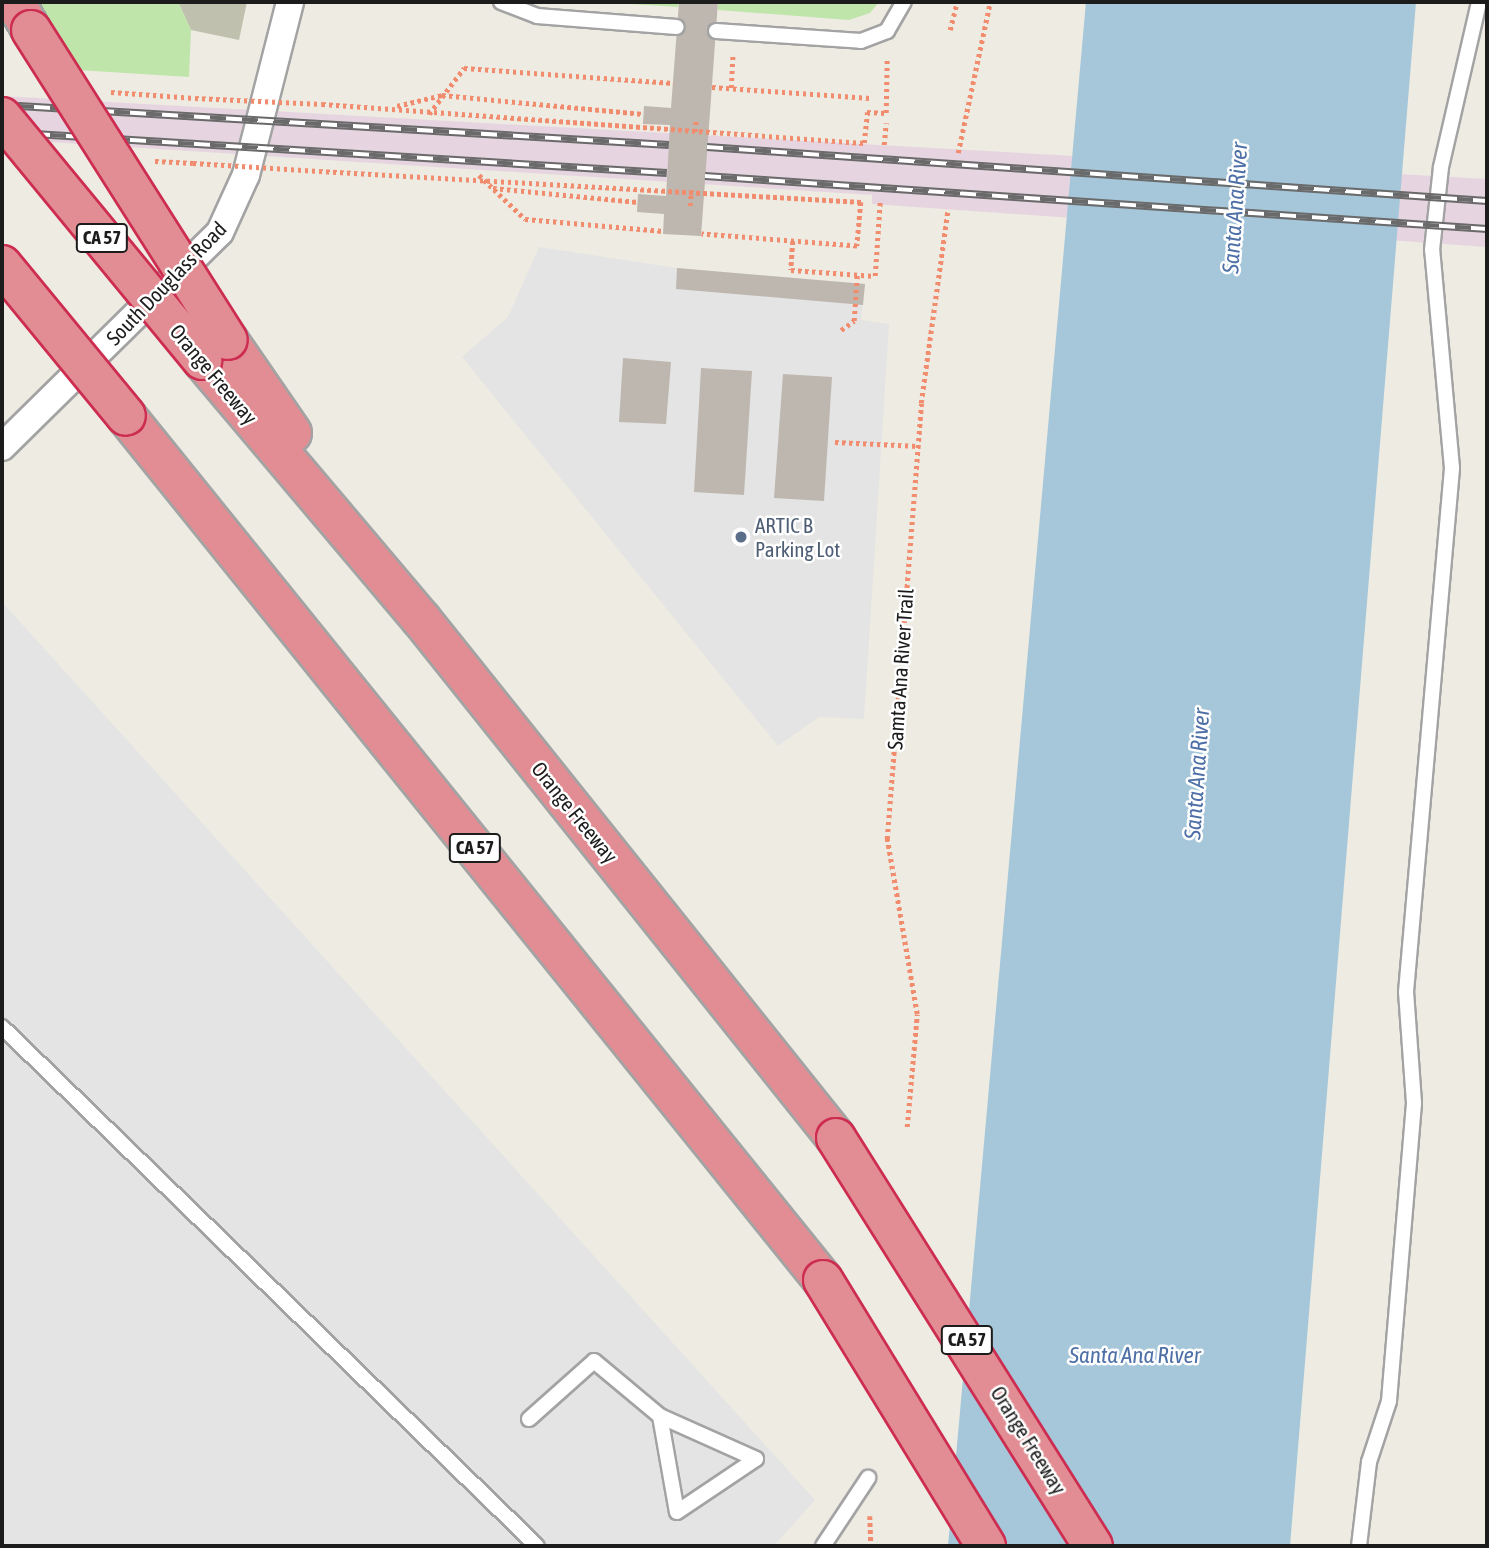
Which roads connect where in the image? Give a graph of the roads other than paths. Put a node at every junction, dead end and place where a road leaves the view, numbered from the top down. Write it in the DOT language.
graph roads {
  1 [pos="290,2"];
  2 [pos="501,2"];
  3 [pos="904,2"];
  4 [pos="1479,2"];
  5 [pos="23,16"];
  6 [pos="677,27"];
  7 [pos="716,30"];
  8 [pos="2,117"];
  9 [pos="2,265"];
  10 [pos="215,350"];
  11 [pos="2,447"];
  12 [pos="2,1027"];
  13 [pos="660,1416"];
  14 [pos="529,1419"];
  15 [pos="868,1478"];
  16 [pos="537,1546"];
  17 [pos="822,1546"];
  18 [pos="986,1546"];
  19 [pos="1093,1546"];
  20 [pos="1359,1546"];
  1 -- 11 [label="street, South Douglass Road"];
  2 -- 6 [label="lane"];
  3 -- 7 [label="lane"];
  4 -- 20 [label="lane"];
  5 -- 10 [label="highway, bridge"];
  8 -- 10 [label="highway, Orange Freeway / CA 57, bridge"];
  9 -- 18 [label="highway, CA 57, bridge"];
  10 -- 19 [label="highway, Orange Freeway / CA 57, bridge"];
  12 -- 16 [label="lane"];
  13 -- 13 [label="lane"];
  13 -- 14 [label="lane"];
  15 -- 17 [label="lane"];
}
